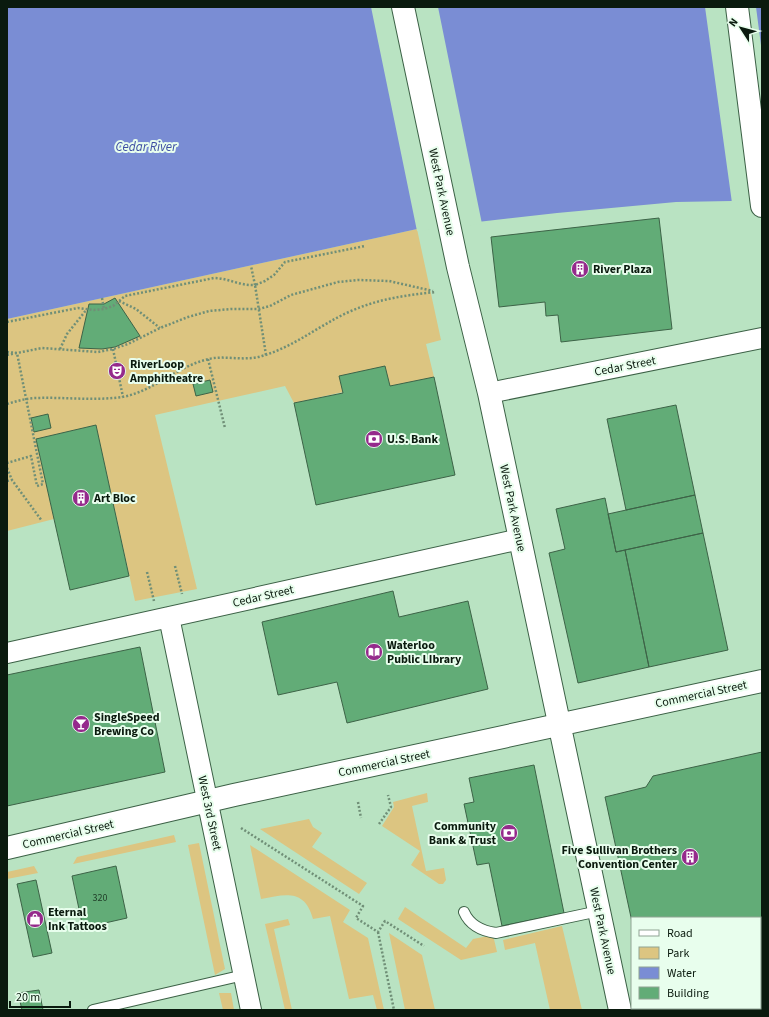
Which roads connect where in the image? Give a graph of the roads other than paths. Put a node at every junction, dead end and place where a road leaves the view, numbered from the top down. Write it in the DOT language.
graph roads {
  1 [pos="403,7"];
  2 [pos="737,7"];
  3 [pos="762,206"];
  4 [pos="762,338"];
  5 [pos="488,393"];
  6 [pos="520,539"];
  7 [pos="169,617"];
  8 [pos="7,653"];
  9 [pos="762,681"];
  10 [pos="559,725"];
  11 [pos="208,801"];
  12 [pos="7,848"];
  13 [pos="464,912"];
  14 [pos="599,912"];
  15 [pos="244,975"];
  16 [pos="93,1010"];
  17 [pos="251,1010"];
  18 [pos="620,1010"];
  1 -- 5 [label="street, West Park Avenue"];
  2 -- 3 [label="street"];
  4 -- 5 [label="street, Cedar Street"];
  5 -- 6 [label="street, West Park Avenue"];
  6 -- 7 [label="street, Cedar Street"];
  6 -- 10 [label="street, West Park Avenue"];
  7 -- 8 [label="street, Cedar Street"];
  7 -- 11 [label="street, West 3rd Street"];
  9 -- 10 [label="street, Commercial Street"];
  10 -- 11 [label="street, Commercial Street"];
  10 -- 14 [label="street, West Park Avenue"];
  11 -- 12 [label="street, Commercial Street"];
  11 -- 15 [label="street, West 3rd Street"];
  13 -- 14 [label="lane"];
  14 -- 18 [label="street, West Park Avenue"];
  15 -- 16 [label="lane"];
  15 -- 17 [label="street, West 3rd Street"];
}
